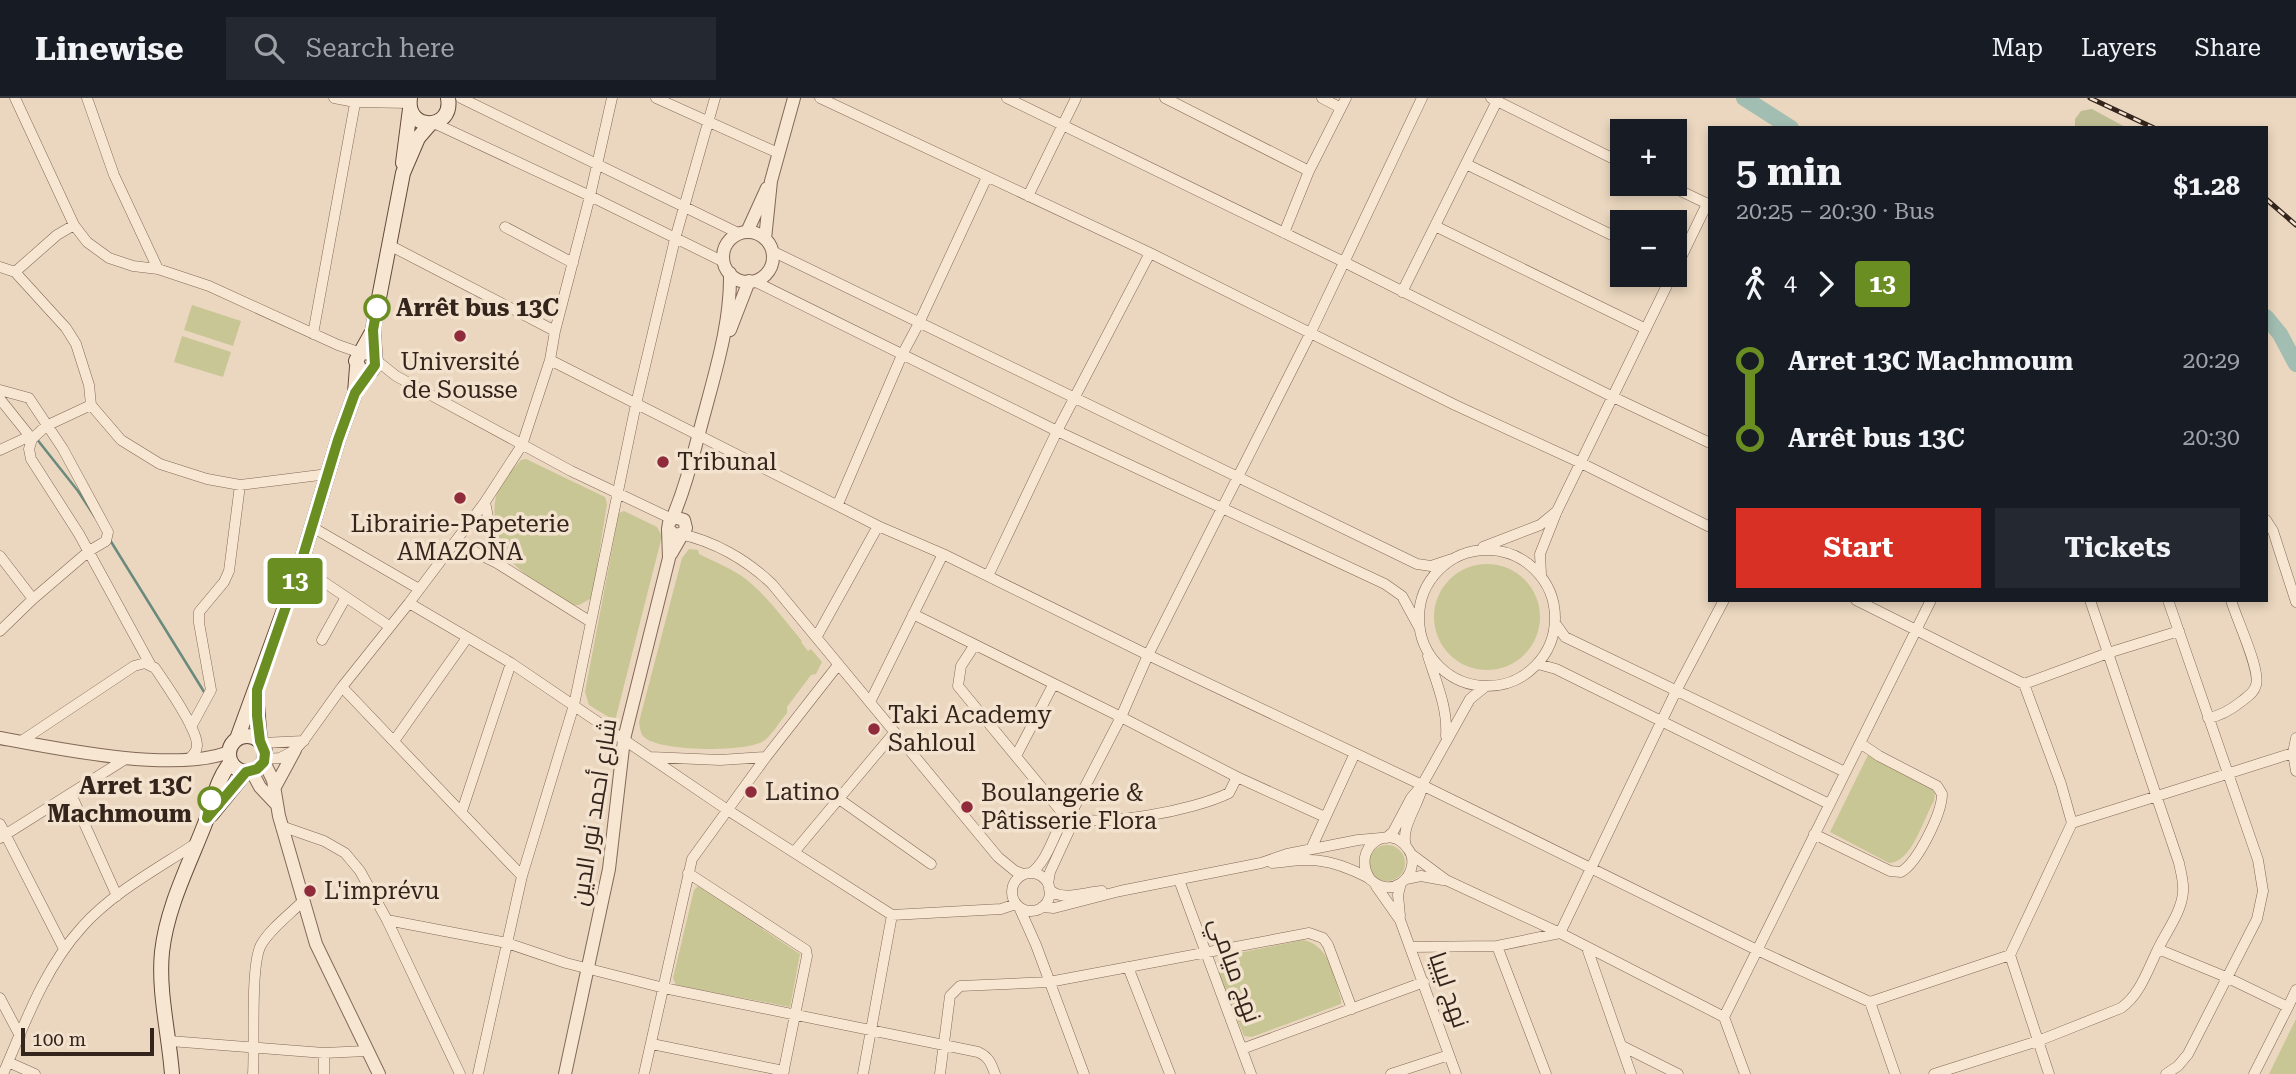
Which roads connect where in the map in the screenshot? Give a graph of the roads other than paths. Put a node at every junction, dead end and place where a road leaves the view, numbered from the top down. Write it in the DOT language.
graph roads {
  1 [pos="15,98"];
  2 [pos="87,98"];
  3 [pos="334,98"];
  4 [pos="448,98"];
  5 [pos="461,98"];
  6 [pos="612,98"];
  7 [pos="656,98"];
  8 [pos="715,98"];
  9 [pos="794,98"];
  10 [pos="820,98"];
  11 [pos="1007,98"];
  12 [pos="1076,98"];
  13 [pos="1166,98"];
  14 [pos="1322,98"];
  15 [pos="1422,98"];
  16 [pos="356,100"];
  17 [pos="1494,100"];
  18 [pos="409,103"];
  19 [pos="1344,103"];
  20 [pos="708,120"];
  21 [pos="432,124"];
  22 [pos="1062,125"];
  23 [pos="778,153"];
  24 [pos="1610,157"];
  25 [pos="598,163"];
  26 [pos="1466,164"];
  27 [pos="1310,171"];
  28 [pos="403,173"];
  29 [pos="987,177"];
  30 [pos="771,181"];
  31 [pos="1687,194"];
  32 [pos="590,196"];
  33 [pos="1028,196"];
  34 [pos="1708,205"];
  35 [pos="684,206"];
  36 [pos="75,225"];
  37 [pos="1435,226"];
  38 [pos="505,227"];
  39 [pos="744,233"];
  40 [pos="1284,233"];
  41 [pos="1610,234"];
  42 [pos="675,239"];
  43 [pos="765,239"];
  44 [pos="389,245"];
  45 [pos="1687,246"];
  46 [pos="772,251"];
  47 [pos="1150,253"];
  48 [pos="1344,262"];
  49 [pos="573,263"];
  50 [pos="0,267"];
  51 [pos="727,268"];
  52 [pos="158,269"];
  53 [pos="15,272"];
  54 [pos="751,281"];
  55 [pos="1666,287"];
  56 [pos="1402,292"];
  57 [pos="919,323"];
  58 [pos="1646,329"];
  59 [pos="555,331"];
  60 [pos="313,334"];
  61 [pos="1310,334"];
  62 [pos="721,350"];
  63 [pos="902,355"];
  64 [pos="550,360"];
  65 [pos="366,362"];
  66 [pos="0,390"];
  67 [pos="1613,397"];
  68 [pos="1076,398"];
  69 [pos="0,400"];
  70 [pos="636,404"];
  71 [pos="91,405"];
  72 [pos="47,426"];
  73 [pos="1057,431"];
  74 [pos="698,435"];
  75 [pos="31,437"];
  76 [pos="1708,442"];
  77 [pos="522,444"];
  78 [pos="0,450"];
  79 [pos="1581,463"];
  80 [pos="328,474"];
  81 [pos="1237,478"];
  82 [pos="240,485"];
  83 [pos="617,494"];
  84 [pos="485,502"];
  85 [pos="838,504"];
  86 [pos="1224,508"];
  87 [pos="1557,511"];
  88 [pos="2268,523"];
  89 [pos="676,525"];
  90 [pos="878,526"];
  91 [pos="1708,526"];
  92 [pos="312,527"];
  93 [pos="455,542"];
  94 [pos="1475,550"];
  95 [pos="89,551"];
  96 [pos="943,554"];
  97 [pos="0,556"];
  98 [pos="1452,559"];
  99 [pos="497,563"];
  100 [pos="300,566"];
  101 [pos="988,576"];
  102 [pos="1541,576"];
  103 [pos="419,589"];
  104 [pos="345,597"];
  105 [pos="33,599"];
  106 [pos="1723,602"];
  107 [pos="1860,602"];
  108 [pos="1930,602"];
  109 [pos="2091,602"];
  110 [pos="2169,602"];
  111 [pos="2232,602"];
  112 [pos="2296,602"];
  113 [pos="409,603"];
  114 [pos="913,614"];
  115 [pos="591,622"];
  116 [pos="1555,623"];
  117 [pos="389,626"];
  118 [pos="1420,629"];
  119 [pos="1916,630"];
  120 [pos="0,631"];
  121 [pos="2179,631"];
  122 [pos="817,636"];
  123 [pos="467,638"];
  124 [pos="322,640"];
  125 [pos="1424,645"];
  126 [pos="974,646"];
  127 [pos="2108,653"];
  128 [pos="1148,655"];
  129 [pos="511,663"];
  130 [pos="150,664"];
  131 [pos="838,664"];
  132 [pos="1538,664"];
  133 [pos="2024,684"];
  134 [pos="1053,685"];
  135 [pos="1487,686"];
  136 [pos="342,687"];
  137 [pos="257,690"];
  138 [pos="1676,691"];
  139 [pos="870,702"];
  140 [pos="574,705"];
  141 [pos="1121,717"];
  142 [pos="2208,718"];
  143 [pos="1662,722"];
  144 [pos="191,727"];
  145 [pos="894,733"];
  146 [pos="0,738"];
  147 [pos="2296,738"];
  148 [pos="237,739"];
  149 [pos="1446,739"];
  150 [pos="624,740"];
  151 [pos="394,741"];
  152 [pos="20,742"];
  153 [pos="261,742"];
  154 [pos="1860,743"];
  155 [pos="300,745"];
  156 [pos="1355,753"];
  157 [pos="2292,753"];
  158 [pos="649,757"];
  159 [pos="766,757"];
  160 [pos="1016,757"];
  161 [pos="127,758"];
  162 [pos="229,758"];
  163 [pos="191,760"];
  164 [pos="264,761"];
  165 [pos="2296,771"];
  166 [pos="249,772"];
  167 [pos="1845,772"];
  168 [pos="2227,774"];
  169 [pos="1237,777"];
  170 [pos="1422,785"];
  171 [pos="275,788"];
  172 [pos="71,794"];
  173 [pos="2156,797"];
  174 [pos="839,799"];
  175 [pos="276,804"];
  176 [pos="1829,804"];
  177 [pos="726,809"];
  178 [pos="463,811"];
  179 [pos="1325,817"];
  180 [pos="207,818"];
  181 [pos="1069,818"];
  182 [pos="2072,823"];
  183 [pos="0,824"];
  184 [pos="281,826"];
  185 [pos="1815,834"];
  186 [pos="3,836"];
  187 [pos="1384,838"];
  188 [pos="195,844"];
  189 [pos="1311,849"];
  190 [pos="1409,850"];
  191 [pos="795,851"];
  192 [pos="998,857"];
  193 [pos="1261,863"];
  194 [pos="931,864"];
  195 [pos="1591,866"];
  196 [pos="688,873"];
  197 [pos="1027,874"];
  198 [pos="522,876"];
  199 [pos="1179,880"];
  200 [pos="1447,880"];
  201 [pos="1372,881"];
  202 [pos="1404,881"];
  203 [pos="1012,887"];
  204 [pos="1049,887"];
  205 [pos="1120,891"];
  206 [pos="117,896"];
  207 [pos="302,902"];
  208 [pos="1017,905"];
  209 [pos="1040,909"];
  210 [pos="892,915"];
  211 [pos="387,920"];
  212 [pos="1400,920"];
  213 [pos="1560,933"];
  214 [pos="508,943"];
  215 [pos="1036,945"];
  216 [pos="1497,946"];
  217 [pos="1411,947"];
  218 [pos="1587,948"];
  219 [pos="64,949"];
  220 [pos="2158,949"];
  221 [pos="1757,950"];
  222 [pos="1206,954"];
  223 [pos="2010,955"];
  224 [pos="1128,967"];
  225 [pos="588,968"];
  226 [pos="2226,977"];
  227 [pos="1049,982"];
  228 [pos="1424,982"];
  229 [pos="664,988"];
  230 [pos="2296,990"];
  231 [pos="1870,1002"];
  232 [pos="2,1005"];
  233 [pos="2288,1007"];
  234 [pos="1352,1009"];
  235 [pos="796,1015"];
  236 [pos="1724,1017"];
  237 [pos="872,1030"];
  238 [pos="20,1036"];
  239 [pos="170,1041"];
  240 [pos="2038,1041"];
  241 [pos="652,1044"];
  242 [pos="945,1046"];
  243 [pos="1622,1046"];
  244 [pos="254,1049"];
  245 [pos="1242,1049"];
  246 [pos="366,1051"];
  247 [pos="324,1053"];
  248 [pos="1449,1055"];
  249 [pos="8,1062"];
  250 [pos="783,1072"];
  251 [pos="1674,1073"];
  252 [pos="3,1074"];
  253 [pos="35,1074"];
  254 [pos="172,1074"];
  255 [pos="253,1074"];
  256 [pos="324,1074"];
  257 [pos="379,1074"];
  258 [pos="460,1074"];
  259 [pos="478,1074"];
  260 [pos="565,1074"];
  261 [pos="644,1074"];
  262 [pos="863,1074"];
  263 [pos="940,1074"];
  264 [pos="995,1074"];
  265 [pos="1084,1074"];
  266 [pos="1170,1074"];
  267 [pos="1251,1074"];
  268 [pos="1391,1074"];
  269 [pos="1456,1074"];
  270 [pos="1546,1074"];
  271 [pos="1631,1074"];
  272 [pos="1745,1074"];
  273 [pos="1895,1074"];
  274 [pos="1934,1074"];
  275 [pos="2049,1074"];
  276 [pos="2166,1074"];
  277 [pos="2254,1074"];
  1 -- 36 [label="street"];
  2 -- 52 [label="street"];
  3 -- 16 [label="street"];
  4 -- 21 [label="main road"];
  5 -- 25 [label="street"];
  6 -- 25 [label="street"];
  7 -- 20 [label="street"];
  8 -- 20 [label="street"];
  9 -- 23 [label="street"];
  10 -- 29 [label="street"];
  11 -- 22 [label="street"];
  12 -- 22 [label="street"];
  13 -- 27 [label="street"];
  14 -- 19 [label="street"];
  15 -- 48 [label="street"];
  16 -- 18 [label="street"];
  16 -- 60 [label="street"];
  17 -- 24 [label="street"];
  17 -- 26 [label="street"];
  18 -- 21 [label="main road"];
  18 -- 28 [label="main road"];
  19 -- 27 [label="street"];
  20 -- 23 [label="street"];
  20 -- 35 [label="street"];
  21 -- 28 [label="main road"];
  21 -- 32 [label="street"];
  22 -- 33 [label="street"];
  22 -- 40 [label="street"];
  23 -- 30 [label="street"];
  25 -- 32 [label="street"];
  25 -- 35 [label="street"];
  26 -- 37 [label="street"];
  26 -- 41 [label="street"];
  27 -- 40 [label="street"];
  28 -- 44 [label="main road"];
  29 -- 33 [label="street"];
  29 -- 57 [label="street"];
  30 -- 39 [label="street"];
  30 -- 43 [label="street"];
  31 -- 34 [label="street"];
  32 -- 42 [label="street"];
  32 -- 49 [label="street"];
  33 -- 47 [label="street"];
  34 -- 45 [label="street"];
  35 -- 39 [label="street"];
  35 -- 42 [label="street"];
  36 -- 52 [label="street"];
  36 -- 53 [label="street"];
  37 -- 56 [label="street"];
  37 -- 58 [label="street"];
  38 -- 49 [label="street"];
  39 -- 43 [label="street"];
  39 -- 51 [label="street"];
  40 -- 48 [label="street"];
  42 -- 51 [label="street"];
  42 -- 70 [label="street"];
  43 -- 46 [label="street"];
  44 -- 59 [label="street"];
  44 -- 65 [label="main road"];
  46 -- 54 [label="street"];
  46 -- 57 [label="street"];
  47 -- 61 [label="street"];
  47 -- 68 [label="street"];
  48 -- 56 [label="street"];
  48 -- 61 [label="street"];
  49 -- 59 [label="street"];
  50 -- 53 [label="street"];
  51 -- 54 [label="street"];
  51 -- 62 [label="street"];
  52 -- 60 [label="street"];
  53 -- 71 [label="street"];
  54 -- 62 [label="street"];
  54 -- 63 [label="street"];
  55 -- 58 [label="street"];
  56 -- 67 [label="street"];
  57 -- 63 [label="street"];
  57 -- 68 [label="street"];
  58 -- 67 [label="street"];
  59 -- 64 [label="street"];
  60 -- 65 [label="street"];
  61 -- 79 [label="street"];
  61 -- 81 [label="street"];
  62 -- 74 [label="street, شارع أحمد نور الدين"];
  63 -- 73 [label="street"];
  63 -- 85 [label="street"];
  64 -- 70 [label="street"];
  64 -- 77 [label="street"];
  65 -- 77 [label="street"];
  65 -- 80 [label="main road"];
  66 -- 72 [label="street"];
  67 -- 76 [label="street"];
  67 -- 79 [label="street"];
  68 -- 73 [label="street"];
  68 -- 81 [label="street"];
  69 -- 75 [label="street"];
  70 -- 74 [label="street"];
  70 -- 83 [label="street"];
  71 -- 72 [label="street"];
  71 -- 82 [label="street"];
  72 -- 75 [label="street"];
  72 -- 95 [label="street"];
  73 -- 86 [label="street"];
  73 -- 101 [label="street"];
  74 -- 85 [label="street"];
  74 -- 89 [label="street, شارع أحمد نور الدين"];
  75 -- 78 [label="street"];
  75 -- 95 [label="street"];
  77 -- 83 [label="street"];
  77 -- 84 [label="street"];
  79 -- 87 [label="street"];
  79 -- 91 [label="street"];
  80 -- 82 [label="street"];
  80 -- 92 [label="main road"];
  81 -- 86 [label="street"];
  81 -- 98 [label="street"];
  82 -- 144 [label="street"];
  83 -- 89 [label="street"];
  83 -- 115 [label="street"];
  84 -- 93 [label="street"];
  84 -- 99 [label="street"];
  85 -- 90 [label="street"];
  86 -- 118 [label="street"];
  86 -- 128 [label="street"];
  87 -- 94 [label="street"];
  87 -- 102 [label="street"];
  88 -- 112 [label="street"];
  89 -- 122 [label="street"];
  89 -- 150 [label="street, شارع أحمد نور الدين"];
  90 -- 96 [label="street"];
  90 -- 122 [label="street"];
  92 -- 100 [label="main road"];
  92 -- 103 [label="street"];
  93 -- 99 [label="street"];
  93 -- 103 [label="street"];
  94 -- 98 [label="street"];
  94 -- 102 [label="street"];
  95 -- 105 [label="street"];
  95 -- 130 [label="street"];
  96 -- 101 [label="street"];
  96 -- 114 [label="street"];
  97 -- 105 [label="street"];
  98 -- 118 [label="street"];
  99 -- 115 [label="street"];
  100 -- 104 [label="street"];
  100 -- 137 [label="main road"];
  101 -- 128 [label="street"];
  102 -- 116 [label="street"];
  103 -- 113 [label="street"];
  104 -- 117 [label="street"];
  104 -- 124 [label="street"];
  105 -- 120 [label="street"];
  106 -- 138 [label="street"];
  107 -- 119 [label="street"];
  108 -- 119 [label="street"];
  109 -- 127 [label="street"];
  110 -- 121 [label="street"];
  111 -- 142 [label="street"];
  113 -- 117 [label="street"];
  113 -- 123 [label="street"];
  114 -- 126 [label="street"];
  114 -- 139 [label="street"];
  115 -- 140 [label="street"];
  116 -- 132 [label="street"];
  116 -- 138 [label="street"];
  117 -- 136 [label="street"];
  118 -- 125 [label="street"];
  119 -- 133 [label="street"];
  119 -- 154 [label="street"];
  121 -- 127 [label="street"];
  121 -- 142 [label="street"];
  122 -- 131 [label="street"];
  123 -- 129 [label="street"];
  123 -- 151 [label="street"];
  125 -- 135 [label="street"];
  125 -- 149 [label="street"];
  126 -- 134 [label="street"];
  126 -- 160 [label="street"];
  127 -- 133 [label="street"];
  127 -- 173 [label="street"];
  128 -- 141 [label="street"];
  128 -- 156 [label="street"];
  129 -- 140 [label="street"];
  129 -- 178 [label="street"];
  130 -- 144 [label="street"];
  130 -- 152 [label="street"];
  131 -- 139 [label="street"];
  131 -- 159 [label="street"];
  132 -- 135 [label="street"];
  132 -- 143 [label="street"];
  133 -- 182 [label="street"];
  134 -- 141 [label="street"];
  134 -- 160 [label="street"];
  135 -- 149 [label="street"];
  136 -- 151 [label="street"];
  136 -- 155 [label="street"];
  137 -- 148 [label="main road"];
  137 -- 153 [label="main road"];
  138 -- 143 [label="street"];
  138 -- 167 [label="street"];
  139 -- 145 [label="street"];
  140 -- 150 [label="street"];
  140 -- 198 [label="street"];
  141 -- 169 [label="street"];
  141 -- 181 [label="street"];
  142 -- 168 [label="street"];
  143 -- 176 [label="street"];
  143 -- 195 [label="street"];
  144 -- 163 [label="street"];
  145 -- 174 [label="street"];
  145 -- 192 [label="street"];
  146 -- 152 [label="street"];
  147 -- 157 [label="street"];
  148 -- 153 [label="main road"];
  148 -- 162 [label="main road"];
  149 -- 170 [label="street"];
  150 -- 158 [label="street"];
  150 -- 225 [label="street, شارع أحمد نور الدين"];
  151 -- 178 [label="street"];
  152 -- 161 [label="street"];
  153 -- 155 [label="street"];
  153 -- 164 [label="main road"];
  154 -- 167 [label="street"];
  154 -- 185 [label="street"];
  155 -- 164 [label="street"];
  155 -- 171 [label="street"];
  156 -- 170 [label="street"];
  156 -- 179 [label="street"];
  157 -- 165 [label="street"];
  157 -- 168 [label="street"];
  158 -- 159 [label="street"];
  158 -- 177 [label="street"];
  159 -- 177 [label="street"];
  160 -- 181 [label="street"];
  161 -- 163 [label="street"];
  161 -- 172 [label="street"];
  162 -- 163 [label="street"];
  162 -- 166 [label="main road"];
  162 -- 180 [label="main road"];
  164 -- 166 [label="main road"];
  164 -- 171 [label="street"];
  166 -- 175 [label="street"];
  166 -- 180 [label="main road"];
  167 -- 176 [label="street"];
  168 -- 173 [label="street"];
  168 -- 226 [label="street"];
  169 -- 179 [label="street"];
  169 -- 181 [label="street"];
  170 -- 187 [label="street"];
  170 -- 190 [label="street"];
  170 -- 195 [label="street"];
  171 -- 175 [label="street"];
  172 -- 186 [label="street"];
  172 -- 206 [label="street"];
  173 -- 182 [label="street"];
  173 -- 220 [label="street"];
  174 -- 191 [label="street"];
  174 -- 194 [label="street"];
  175 -- 184 [label="street"];
  176 -- 185 [label="street"];
  177 -- 191 [label="street"];
  177 -- 196 [label="street"];
  178 -- 198 [label="street"];
  179 -- 189 [label="street"];
  180 -- 188 [label="main road"];
  181 -- 197 [label="street"];
  181 -- 204 [label="street"];
  182 -- 223 [label="street"];
  183 -- 186 [label="street"];
  184 -- 207 [label="street"];
  184 -- 211 [label="street"];
  185 -- 221 [label="street"];
  186 -- 219 [label="street"];
  187 -- 189 [label="street"];
  187 -- 190 [label="street"];
  187 -- 201 [label="street"];
  188 -- 206 [label="street"];
  188 -- 239 [label="main road"];
  189 -- 193 [label="street"];
  190 -- 200 [label="street"];
  190 -- 202 [label="street"];
  191 -- 210 [label="street"];
  192 -- 197 [label="street"];
  192 -- 203 [label="street"];
  193 -- 199 [label="street"];
  193 -- 201 [label="street"];
  195 -- 213 [label="street"];
  195 -- 221 [label="street"];
  196 -- 229 [label="street"];
  196 -- 235 [label="street"];
  197 -- 203 [label="street"];
  197 -- 204 [label="street"];
  198 -- 214 [label="street"];
  199 -- 205 [label="street"];
  199 -- 222 [label="street, نهج ميامي"];
  200 -- 202 [label="street"];
  200 -- 213 [label="street"];
  201 -- 202 [label="street"];
  201 -- 212 [label="street, نهج ليبيا"];
  202 -- 212 [label="street, نهج ليبيا"];
  203 -- 208 [label="street"];
  204 -- 205 [label="street"];
  204 -- 209 [label="street"];
  205 -- 209 [label="street"];
  206 -- 219 [label="street"];
  207 -- 244 [label="street"];
  207 -- 246 [label="street"];
  208 -- 209 [label="street"];
  208 -- 210 [label="street"];
  208 -- 215 [label="street"];
  209 -- 215 [label="street"];
  210 -- 237 [label="street"];
  211 -- 214 [label="street"];
  211 -- 258 [label="street"];
  212 -- 217 [label="street, نهج ليبيا"];
  213 -- 216 [label="street"];
  213 -- 218 [label="street"];
  214 -- 225 [label="street"];
  214 -- 259 [label="street"];
  215 -- 227 [label="street"];
  216 -- 217 [label="street"];
  216 -- 270 [label="street"];
  217 -- 228 [label="street, نهج ليبيا"];
  218 -- 236 [label="street"];
  218 -- 243 [label="street"];
  219 -- 238 [label="street"];
  220 -- 226 [label="street"];
  220 -- 240 [label="street"];
  221 -- 231 [label="street"];
  221 -- 236 [label="street"];
  222 -- 224 [label="street"];
  222 -- 234 [label="street"];
  222 -- 245 [label="street, نهج ميامي"];
  223 -- 231 [label="street"];
  223 -- 240 [label="street"];
  224 -- 227 [label="street"];
  224 -- 266 [label="street"];
  225 -- 229 [label="street"];
  225 -- 260 [label="street, شارع أحمد نور الدين"];
  226 -- 233 [label="street"];
  226 -- 276 [label="street"];
  227 -- 242 [label="street"];
  227 -- 265 [label="street"];
  228 -- 234 [label="street"];
  228 -- 248 [label="street, نهج ليبيا"];
  229 -- 235 [label="street"];
  229 -- 241 [label="street"];
  230 -- 233 [label="street"];
  231 -- 273 [label="street"];
  232 -- 238 [label="street"];
  233 -- 277 [label="street"];
  234 -- 245 [label="street"];
  235 -- 237 [label="street"];
  235 -- 250 [label="street"];
  236 -- 272 [label="street"];
  237 -- 242 [label="street"];
  237 -- 262 [label="street"];
  238 -- 249 [label="street"];
  239 -- 244 [label="street"];
  239 -- 254 [label="main road"];
  240 -- 274 [label="street"];
  240 -- 275 [label="street"];
  241 -- 250 [label="street"];
  241 -- 261 [label="street"];
  242 -- 263 [label="street"];
  242 -- 264 [label="street"];
  243 -- 251 [label="street"];
  243 -- 271 [label="street"];
  244 -- 247 [label="street"];
  244 -- 255 [label="street"];
  245 -- 267 [label="street, نهج ميامي"];
  246 -- 247 [label="street"];
  246 -- 257 [label="street"];
  247 -- 256 [label="street"];
  248 -- 268 [label="street"];
  248 -- 269 [label="street, نهج ليبيا"];
  249 -- 252 [label="street"];
  249 -- 253 [label="street"];
}
